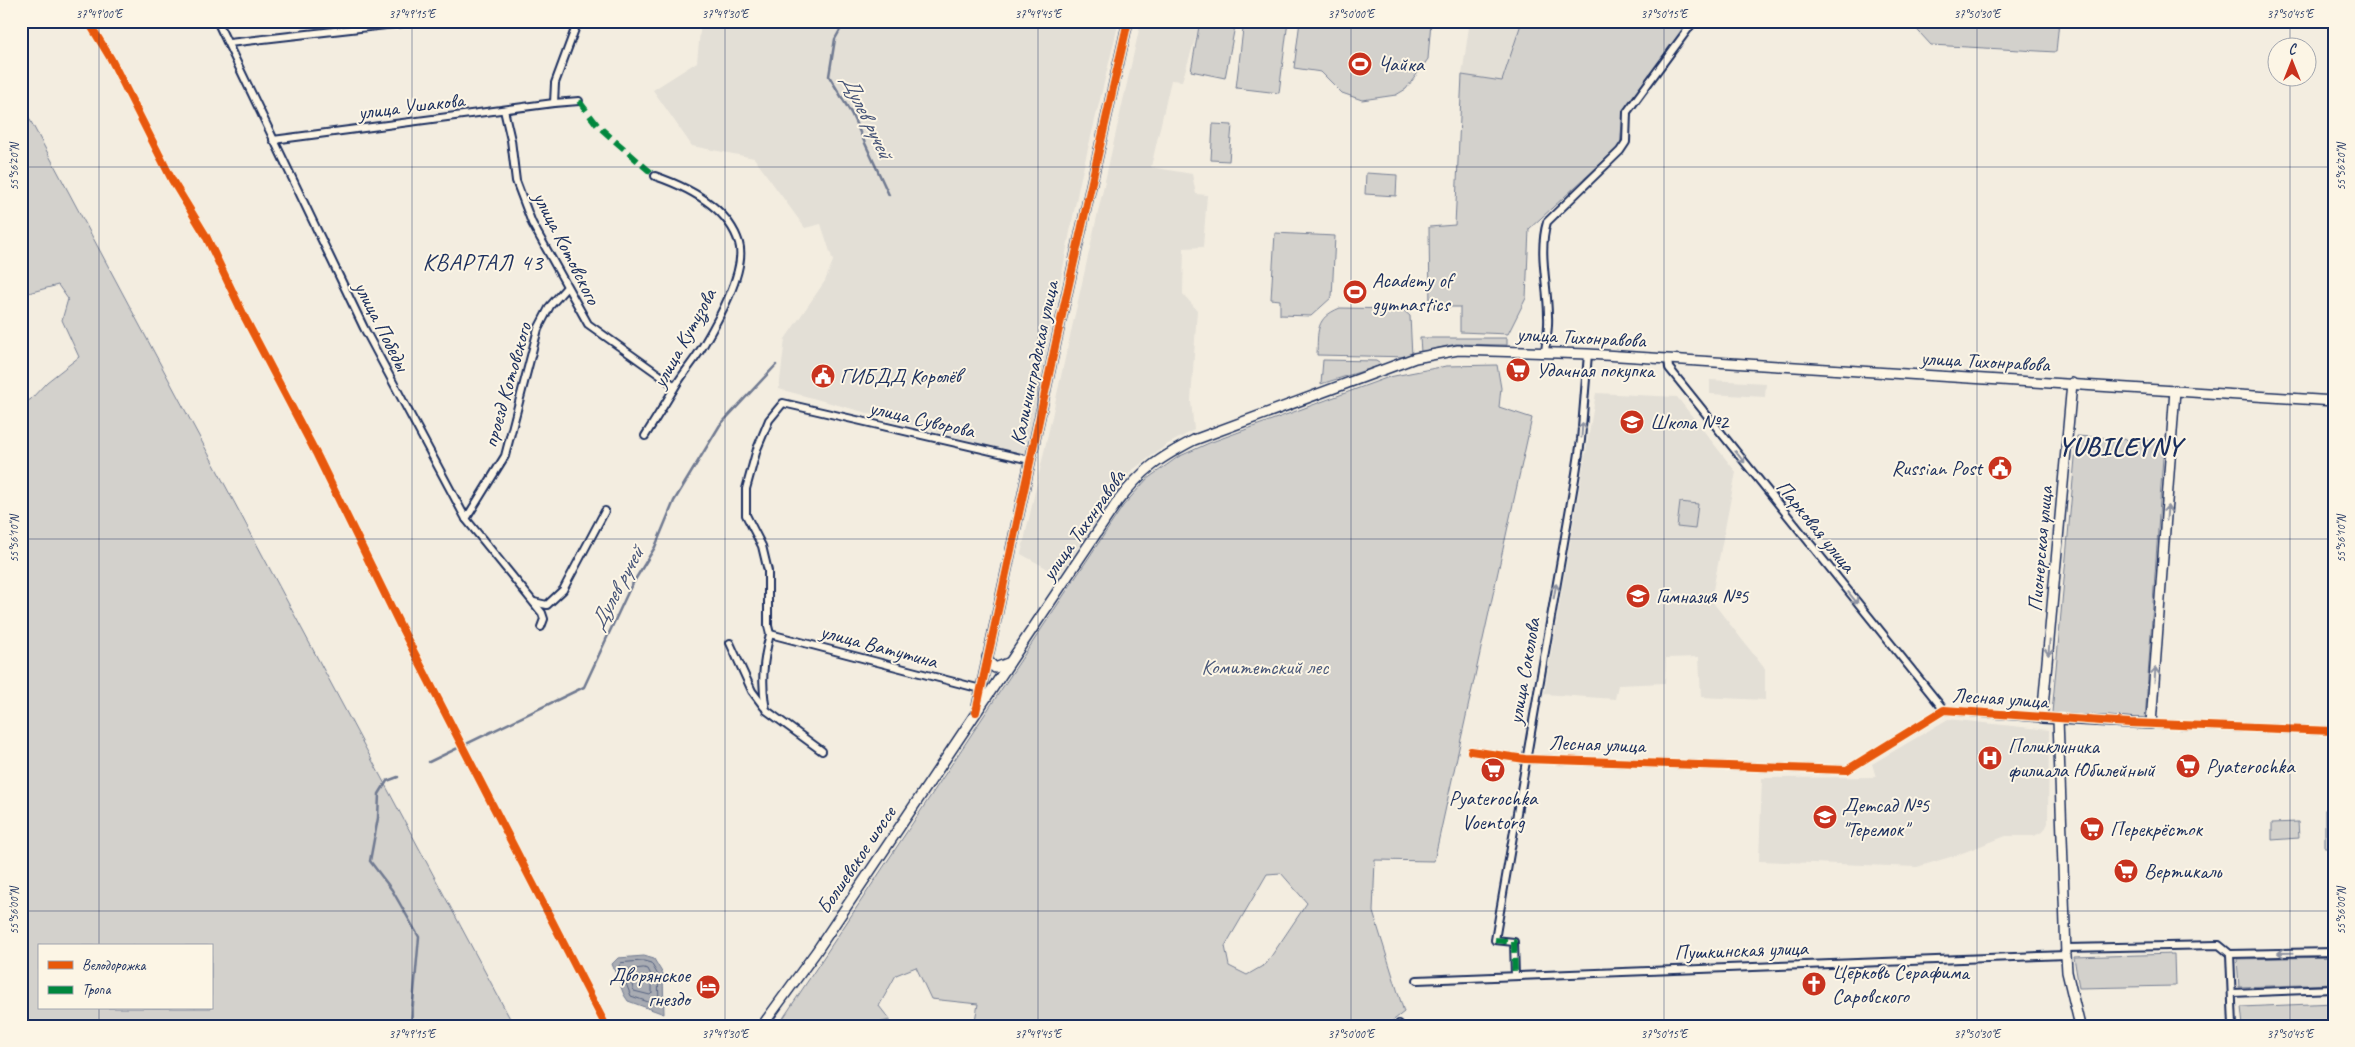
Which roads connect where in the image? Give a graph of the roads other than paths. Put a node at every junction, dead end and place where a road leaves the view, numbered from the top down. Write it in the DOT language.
graph roads {
  1 [pos="88,21"];
  2 [pos="217,21"];
  3 [pos="421,21"];
  4 [pos="578,21"];
  5 [pos="1128,21"];
  6 [pos="1694,21"];
  7 [pos="229,43"];
  8 [pos="579,101"];
  9 [pos="554,104"];
  10 [pos="504,110"];
  11 [pos="272,140"];
  12 [pos="655,176"];
  13 [pos="566,288"];
  14 [pos="1545,352"];
  15 [pos="1588,354"];
  16 [pos="1668,359"];
  17 [pos="2072,383"];
  18 [pos="675,386"];
  19 [pos="2175,390"];
  20 [pos="2334,401"];
  21 [pos="645,436"];
  22 [pos="1030,460"];
  23 [pos="605,511"];
  24 [pos="466,519"];
  25 [pos="534,602"];
  26 [pos="541,627"];
  27 [pos="770,634"];
  28 [pos="730,643"];
  29 [pos="987,657"];
  30 [pos="1010,662"];
  31 [pos="980,689"];
  32 [pos="766,710"];
  33 [pos="1944,710"];
  34 [pos="976,712"];
  35 [pos="2042,718"];
  36 [pos="2058,719"];
  37 [pos="2151,724"];
  38 [pos="2334,731"];
  39 [pos="822,751"];
  40 [pos="1471,752"];
  41 [pos="1525,759"];
  42 [pos="2066,951"];
  43 [pos="2334,952"];
  44 [pos="2230,954"];
  45 [pos="1515,976"];
  46 [pos="1417,980"];
  47 [pos="2334,989"];
  48 [pos="2232,993"];
  49 [pos="606,1026"];
  50 [pos="762,1026"];
  51 [pos="2080,1026"];
  52 [pos="2233,1026"];
  1 -- 49 [label="street"];
  2 -- 7 [label="street, улица Победы"];
  3 -- 7 [label="street"];
  4 -- 9 [label="street"];
  5 -- 22 [label="main road, Калининградская улица"];
  6 -- 14 [label="street"];
  7 -- 11 [label="street, улица Победы"];
  8 -- 9 [label="street"];
  9 -- 10 [label="street, улица Ушакова"];
  10 -- 11 [label="street, улица Ушакова"];
  10 -- 13 [label="street, улица Котовского"];
  11 -- 24 [label="street, улица Победы"];
  12 -- 18 [label="street, улица Кутузова"];
  13 -- 18 [label="street, улица Котовского"];
  13 -- 24 [label="street, проезд Котовского"];
  14 -- 15 [label="main road, улица Тихонравова"];
  14 -- 30 [label="main road, улица Тихонравова"];
  15 -- 16 [label="main road, улица Тихонравова"];
  41 -- 15 [label="street, улица Соколова, one-way"];
  16 -- 17 [label="main road, улица Тихонравова"];
  16 -- 33 [label="street, Парковая улица, one-way"];
  17 -- 19 [label="main road, улица Тихонравова"];
  17 -- 35 [label="main road, Пионерская улица, one-way"];
  18 -- 21 [label="street, улица Кутузова"];
  19 -- 20 [label="main road, улица Тихонравова"];
  37 -- 19 [label="main road, one-way"];
  22 -- 27 [label="street, улица Суворова"];
  22 -- 29 [label="main road, Калининградская улица"];
  23 -- 25 [label="street"];
  24 -- 25 [label="street, улица Победы"];
  25 -- 26 [label="street, улица Победы"];
  27 -- 31 [label="street, улица Ватутина"];
  27 -- 32 [label="street"];
  28 -- 32 [label="street"];
  29 -- 30 [label="main road"];
  29 -- 31 [label="main road, Калининградская улица"];
  30 -- 34 [label="main road, улица Тихонравова"];
  31 -- 34 [label="main road, Калининградская улица"];
  32 -- 39 [label="street"];
  33 -- 35 [label="street, Лесная улица"];
  33 -- 41 [label="street, Лесная улица"];
  34 -- 50 [label="main road, Болшевское шоссе"];
  35 -- 36 [label="main road, Лесная улица"];
  36 -- 37 [label="main road, Лесная улица"];
  36 -- 42 [label="main road"];
  37 -- 38 [label="street, Лесная улица"];
  40 -- 41 [label="street, Лесная улица"];
  41 -- 45 [label="street, улица Соколова"];
  42 -- 44 [label="street, Пушкинская улица"];
  42 -- 45 [label="street, Пушкинская улица"];
  42 -- 51 [label="main road"];
  43 -- 44 [label="street, Пушкинская улица, one-way"];
  44 -- 48 [label="street"];
  45 -- 46 [label="street, Пушкинская улица"];
  47 -- 48 [label="street"];
  48 -- 52 [label="street"];
}
